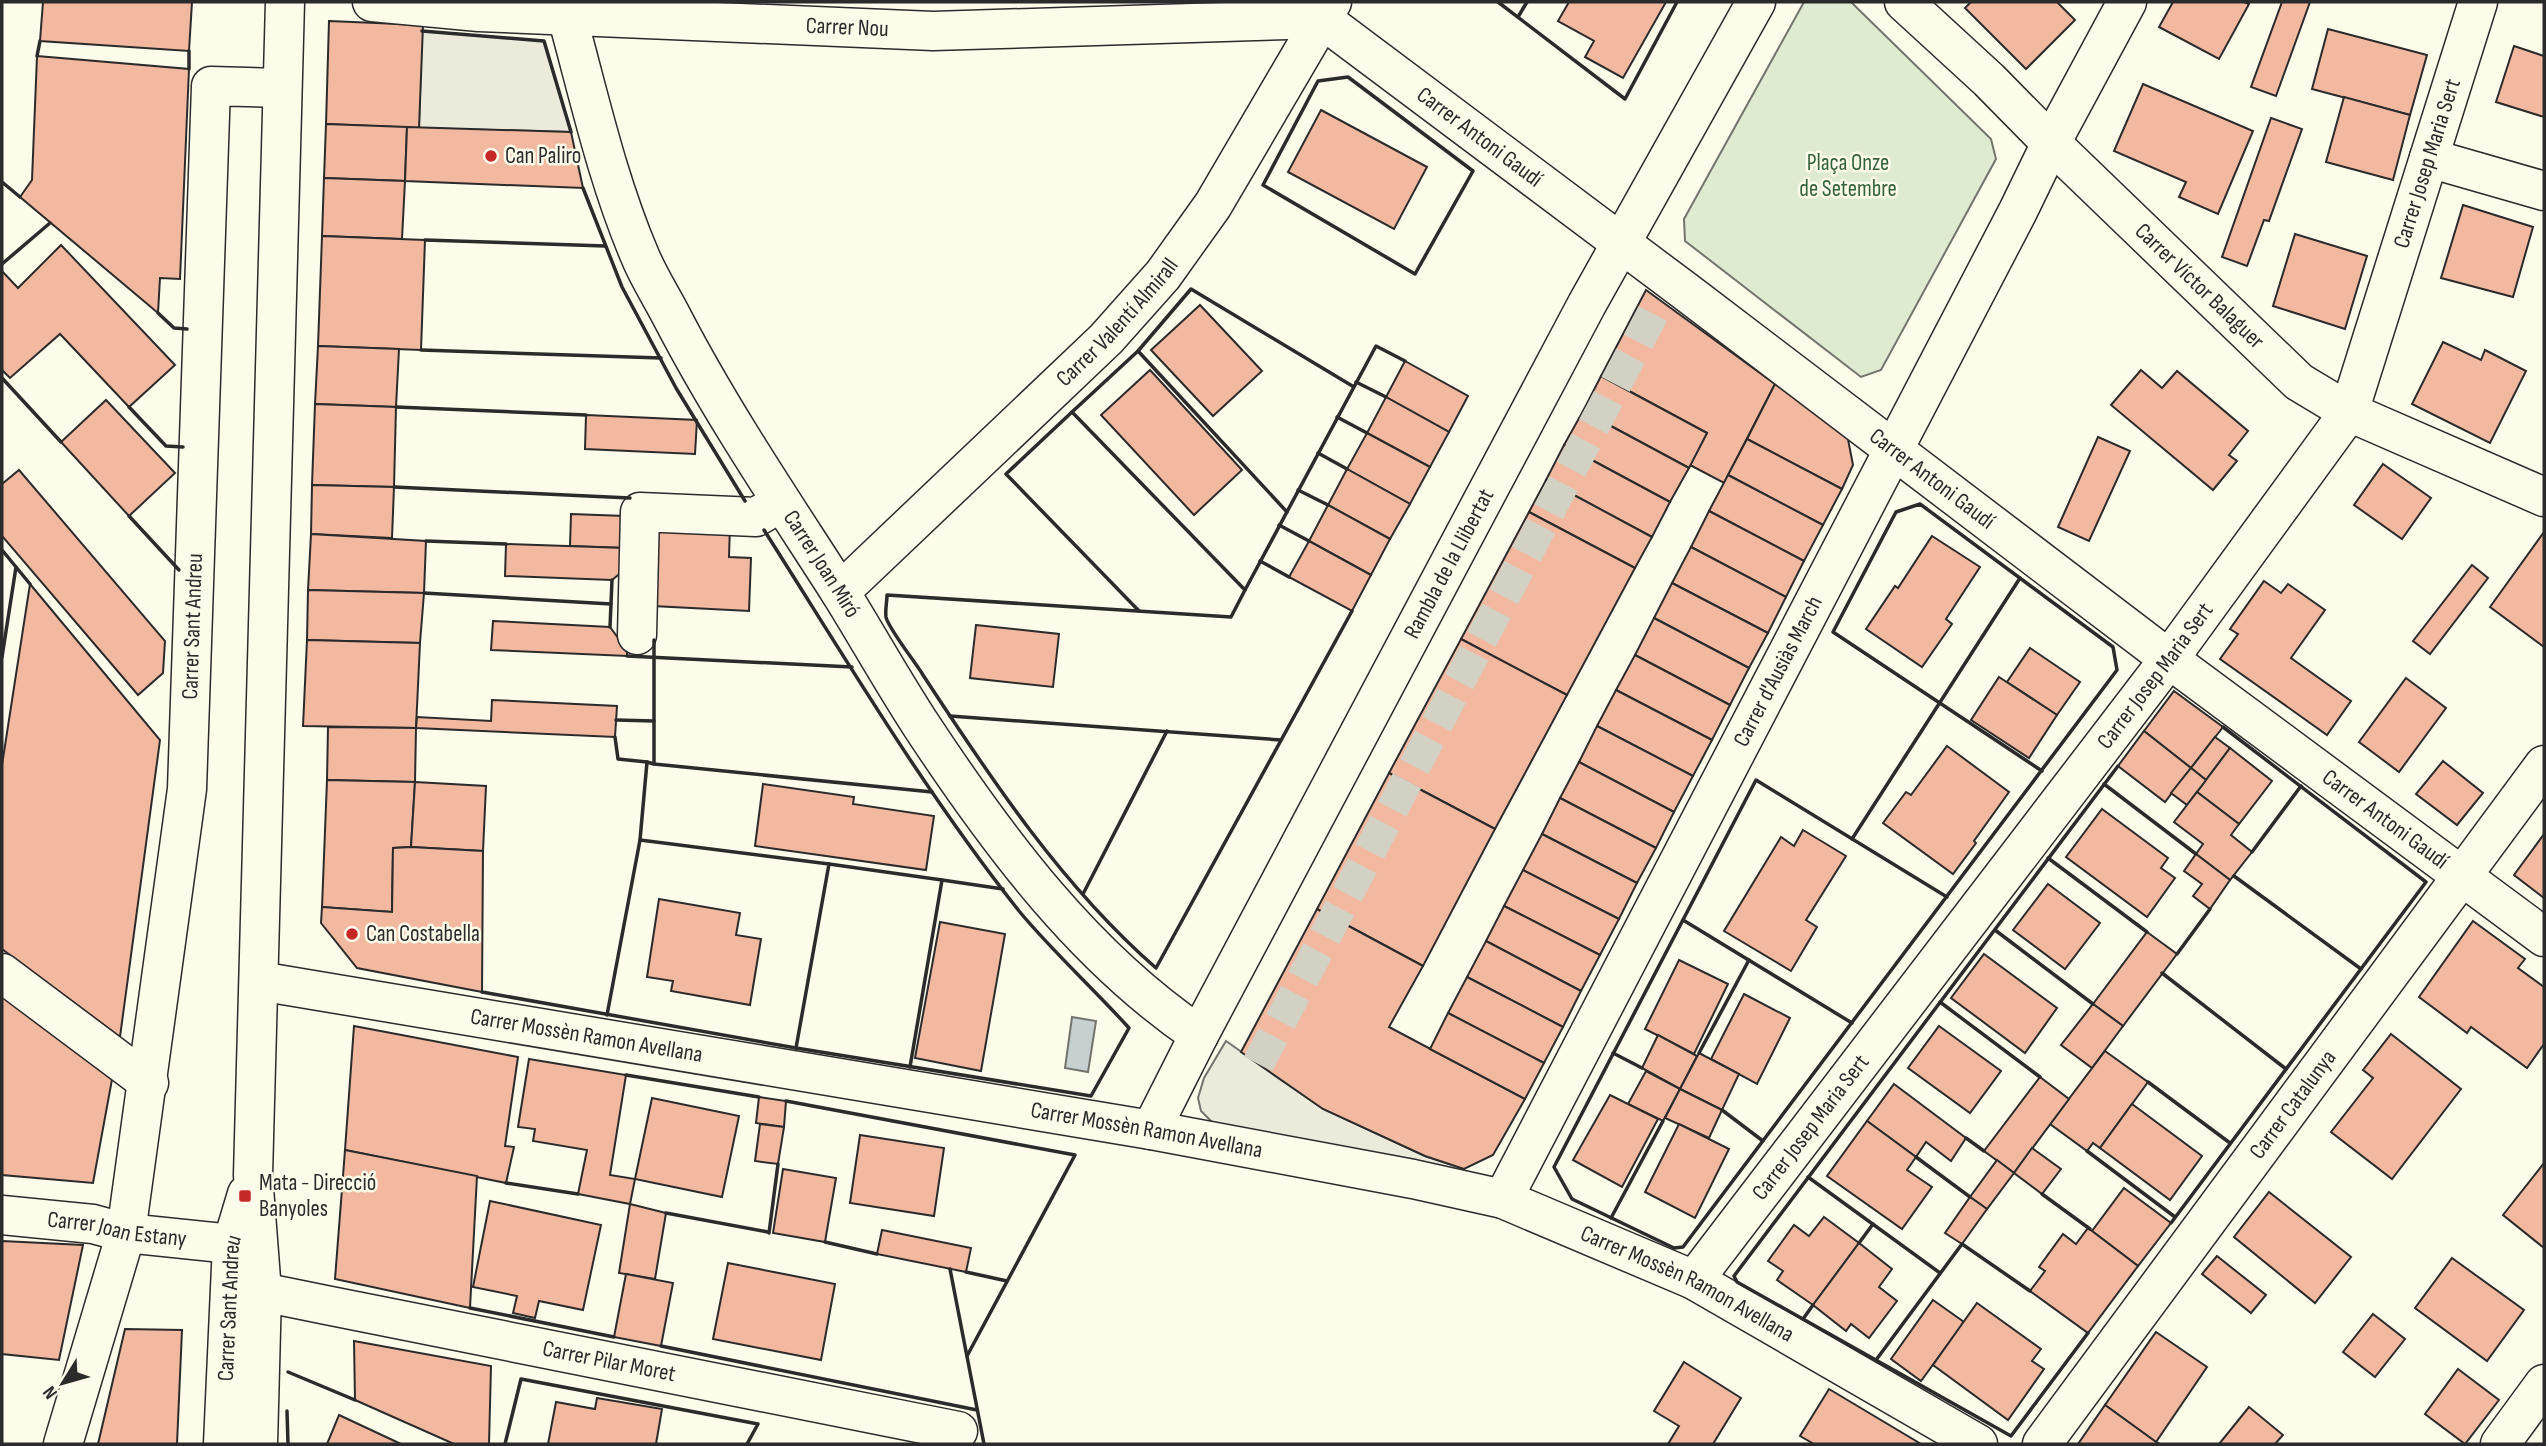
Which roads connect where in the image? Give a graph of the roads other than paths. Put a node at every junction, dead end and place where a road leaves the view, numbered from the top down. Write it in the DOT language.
graph roads {
  1 [pos="285,2"];
  2 [pos="372,2"];
  3 [pos="1756,2"];
  4 [pos="1904,2"];
  5 [pos="2127,2"];
  6 [pos="2478,2"];
  7 [pos="675,10"];
  8 [pos="1327,11"];
  9 [pos="567,16"];
  10 [pos="282,88"];
  11 [pos="2051,144"];
  12 [pos="2429,158"];
  13 [pos="2544,191"];
  14 [pos="1622,244"];
  15 [pos="2349,412"];
  16 [pos="1892,449"];
  17 [pos="2544,497"];
  18 [pos="780,503"];
  19 [pos="839,592"];
  20 [pos="637,635"];
  21 [pos="2169,659"];
  22 [pos="2544,765"];
  23 [pos="2461,874"];
  24 [pos="2544,937"];
  25 [pos="2,973"];
  26 [pos="259,981"];
  27 [pos="1199,1035"];
  28 [pos="149,1083"];
  29 [pos="1151,1130"];
  30 [pos="253,1175"];
  31 [pos="1503,1199"];
  32 [pos="2,1215"];
  33 [pos="126,1233"];
  34 [pos="232,1244"];
  35 [pos="1694,1280"];
  36 [pos="254,1289"];
  37 [pos="2544,1384"];
  38 [pos="958,1431"];
  39 [pos="63,1444"];
  40 [pos="223,1444"];
  41 [pos="244,1444"];
  42 [pos="258,1444"];
  43 [pos="1978,1444"];
  44 [pos="2042,1444"];
  45 [pos="2500,1444"];
  1 -- 10 [label="street, Carrer Sant Andreu"];
  2 -- 9 [label="street, Carrer Nou"];
  3 -- 14 [label="street, Rambla de la Llibertat"];
  4 -- 11 [label="street, Carrer Víctor Balaguer"];
  5 -- 11 [label="street, Carrer d'Ausiàs March"];
  6 -- 12 [label="street, Carrer Josep Maria Sert"];
  7 -- 8 [label="street, Carrer Nou"];
  7 -- 9 [label="street, Carrer Nou"];
  8 -- 14 [label="street, Carrer Antoni Gaudí"];
  8 -- 19 [label="street, Carrer Valentí Almirall"];
  9 -- 18 [label="street, Carrer Joan Miró"];
  10 -- 26 [label="street, Carrer Sant Andreu"];
  10 -- 28 [label="street, Carrer Sant Andreu"];
  11 -- 15 [label="street, Carrer Víctor Balaguer"];
  11 -- 16 [label="street, Carrer d'Ausiàs March"];
  12 -- 13 [label="street"];
  12 -- 15 [label="street, Carrer Josep Maria Sert"];
  14 -- 16 [label="street, Carrer Antoni Gaudí"];
  14 -- 27 [label="street, Rambla de la Llibertat"];
  15 -- 17 [label="street, Carrer Víctor Balaguer"];
  15 -- 21 [label="street, Carrer Josep Maria Sert"];
  16 -- 21 [label="street, Carrer Antoni Gaudí"];
  16 -- 31 [label="street, Carrer d'Ausiàs March"];
  18 -- 19 [label="street, Carrer Joan Miró"];
  18 -- 20 [label="street"];
  19 -- 27 [label="street, Carrer Joan Miró"];
  21 -- 23 [label="street, Carrer Antoni Gaudí"];
  21 -- 35 [label="street, Carrer Josep Maria Sert"];
  22 -- 23 [label="street, Carrer Catalunya"];
  23 -- 24 [label="street, Carrer Antoni Gaudí"];
  23 -- 44 [label="street, Carrer Catalunya"];
  25 -- 28 [label="street"];
  26 -- 29 [label="street, Carrer Mossèn Ramon Avellana"];
  26 -- 30 [label="street, Carrer Sant Andreu"];
  27 -- 29 [label="street, Rambla de la Llibertat"];
  28 -- 33 [label="street, Carrer Sant Andreu"];
  29 -- 31 [label="street, Carrer Mossèn Ramon Avellana"];
  30 -- 34 [label="street, Carrer Sant Andreu"];
  30 -- 36 [label="street, Carrer Sant Andreu"];
  31 -- 35 [label="street, Carrer Mossèn Ramon Avellana"];
  32 -- 33 [label="street, Carrer Joan Estany"];
  33 -- 34 [label="street, Carrer Joan Estany"];
  33 -- 39 [label="street, Carrer Sant Andreu"];
  34 -- 36 [label="street"];
  34 -- 40 [label="street, Carrer Sant Andreu"];
  35 -- 43 [label="street, Carrer Mossèn Ramon Avellana"];
  36 -- 38 [label="street, Carrer Pilar Moret"];
  36 -- 41 [label="street"];
  36 -- 42 [label="street, Carrer Sant Andreu"];
  37 -- 45 [label="street"];
}
